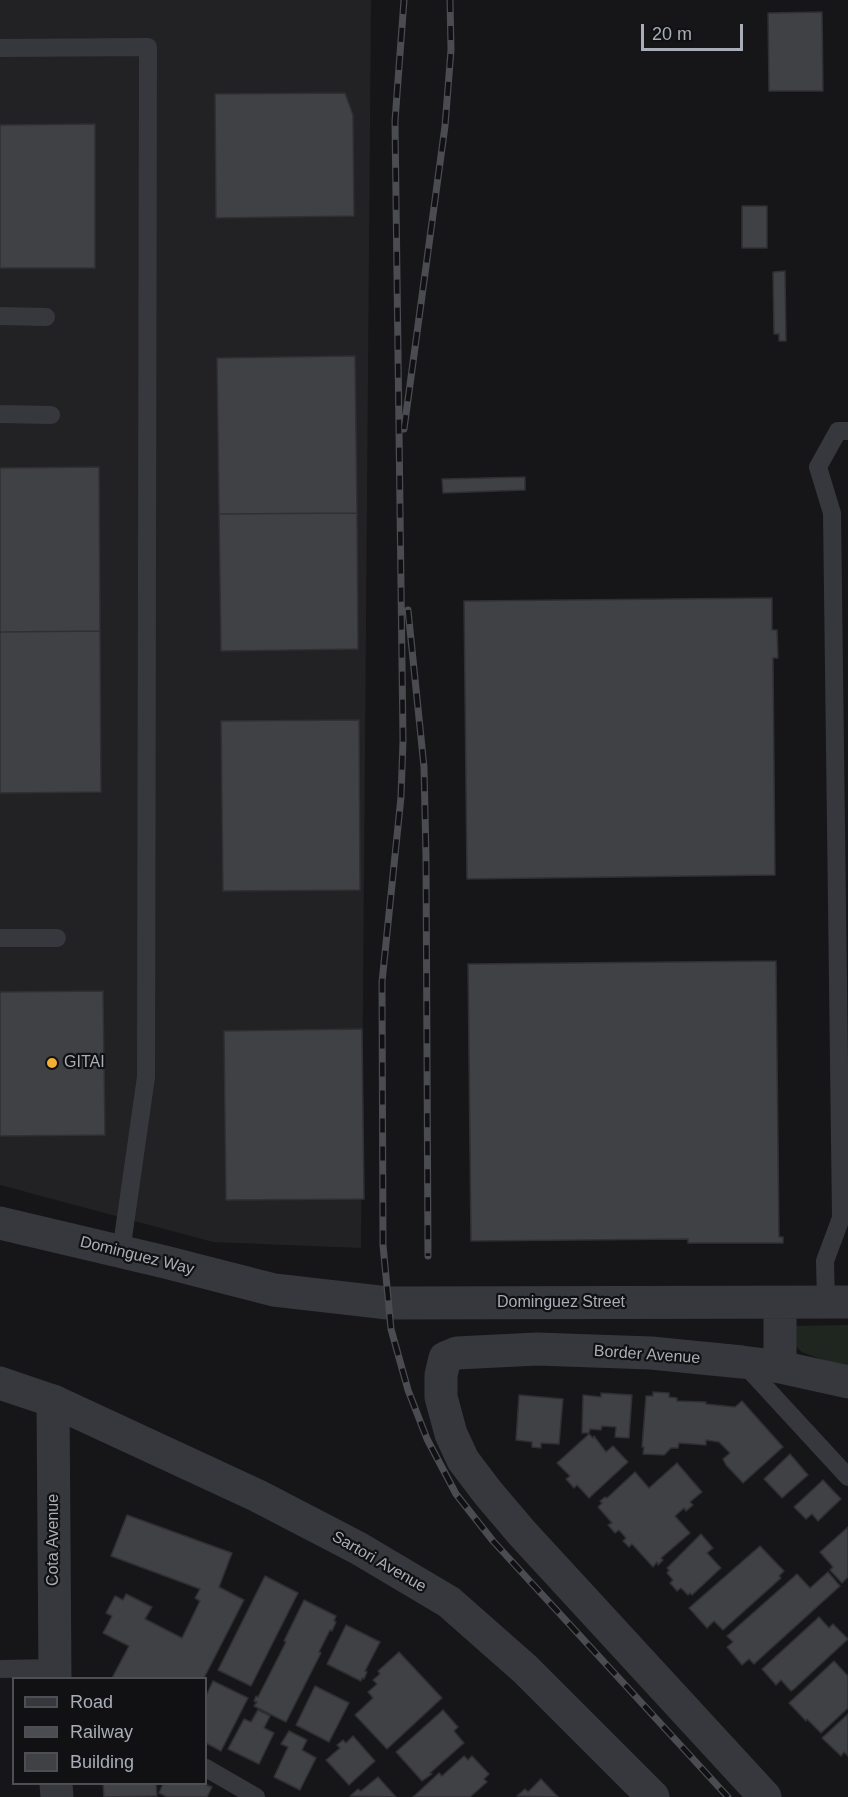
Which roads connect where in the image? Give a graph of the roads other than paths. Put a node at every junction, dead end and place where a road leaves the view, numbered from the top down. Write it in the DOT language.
graph roads {
  1 [pos="0,48"];
  2 [pos="0,316"];
  3 [pos="46,317"];
  4 [pos="0,414"];
  5 [pos="51,415"];
  6 [pos="848,431"];
  7 [pos="840,513"];
  8 [pos="0,938"];
  9 [pos="57,938"];
  10 [pos="0,1224"];
  11 [pos="121,1251"];
  12 [pos="274,1290"];
  13 [pos="837,1302"];
  14 [pos="780,1303"];
  15 [pos="742,1362"];
  16 [pos="780,1367"];
  17 [pos="848,1382"];
  18 [pos="0,1383"];
  19 [pos="54,1401"];
  20 [pos="848,1477"];
  21 [pos="0,1669"];
  22 [pos="55,1673"];
  23 [pos="207,1769"];
  24 [pos="256,1797"];
  25 [pos="653,1797"];
  26 [pos="765,1797"];
  1 -- 11 [label="lane"];
  2 -- 3 [label="lane"];
  4 -- 5 [label="lane"];
  6 -- 7 [label="lane"];
  7 -- 13 [label="lane"];
  8 -- 9 [label="lane"];
  10 -- 11 [label="street, Dominguez Way"];
  11 -- 12 [label="street, Dominguez Way"];
  12 -- 14 [label="street, Dominguez Street"];
  13 -- 14 [label="street, Dominguez Street"];
  14 -- 16 [label="street"];
  15 -- 16 [label="street, Border Avenue"];
  15 -- 20 [label="lane"];
  15 -- 26 [label="street, Border Avenue"];
  16 -- 17 [label="street, Border Avenue"];
  18 -- 19 [label="street"];
  19 -- 22 [label="street, Cota Avenue"];
  19 -- 25 [label="street, Sartori Avenue"];
  21 -- 22 [label="lane"];
  23 -- 24 [label="lane"];
}
